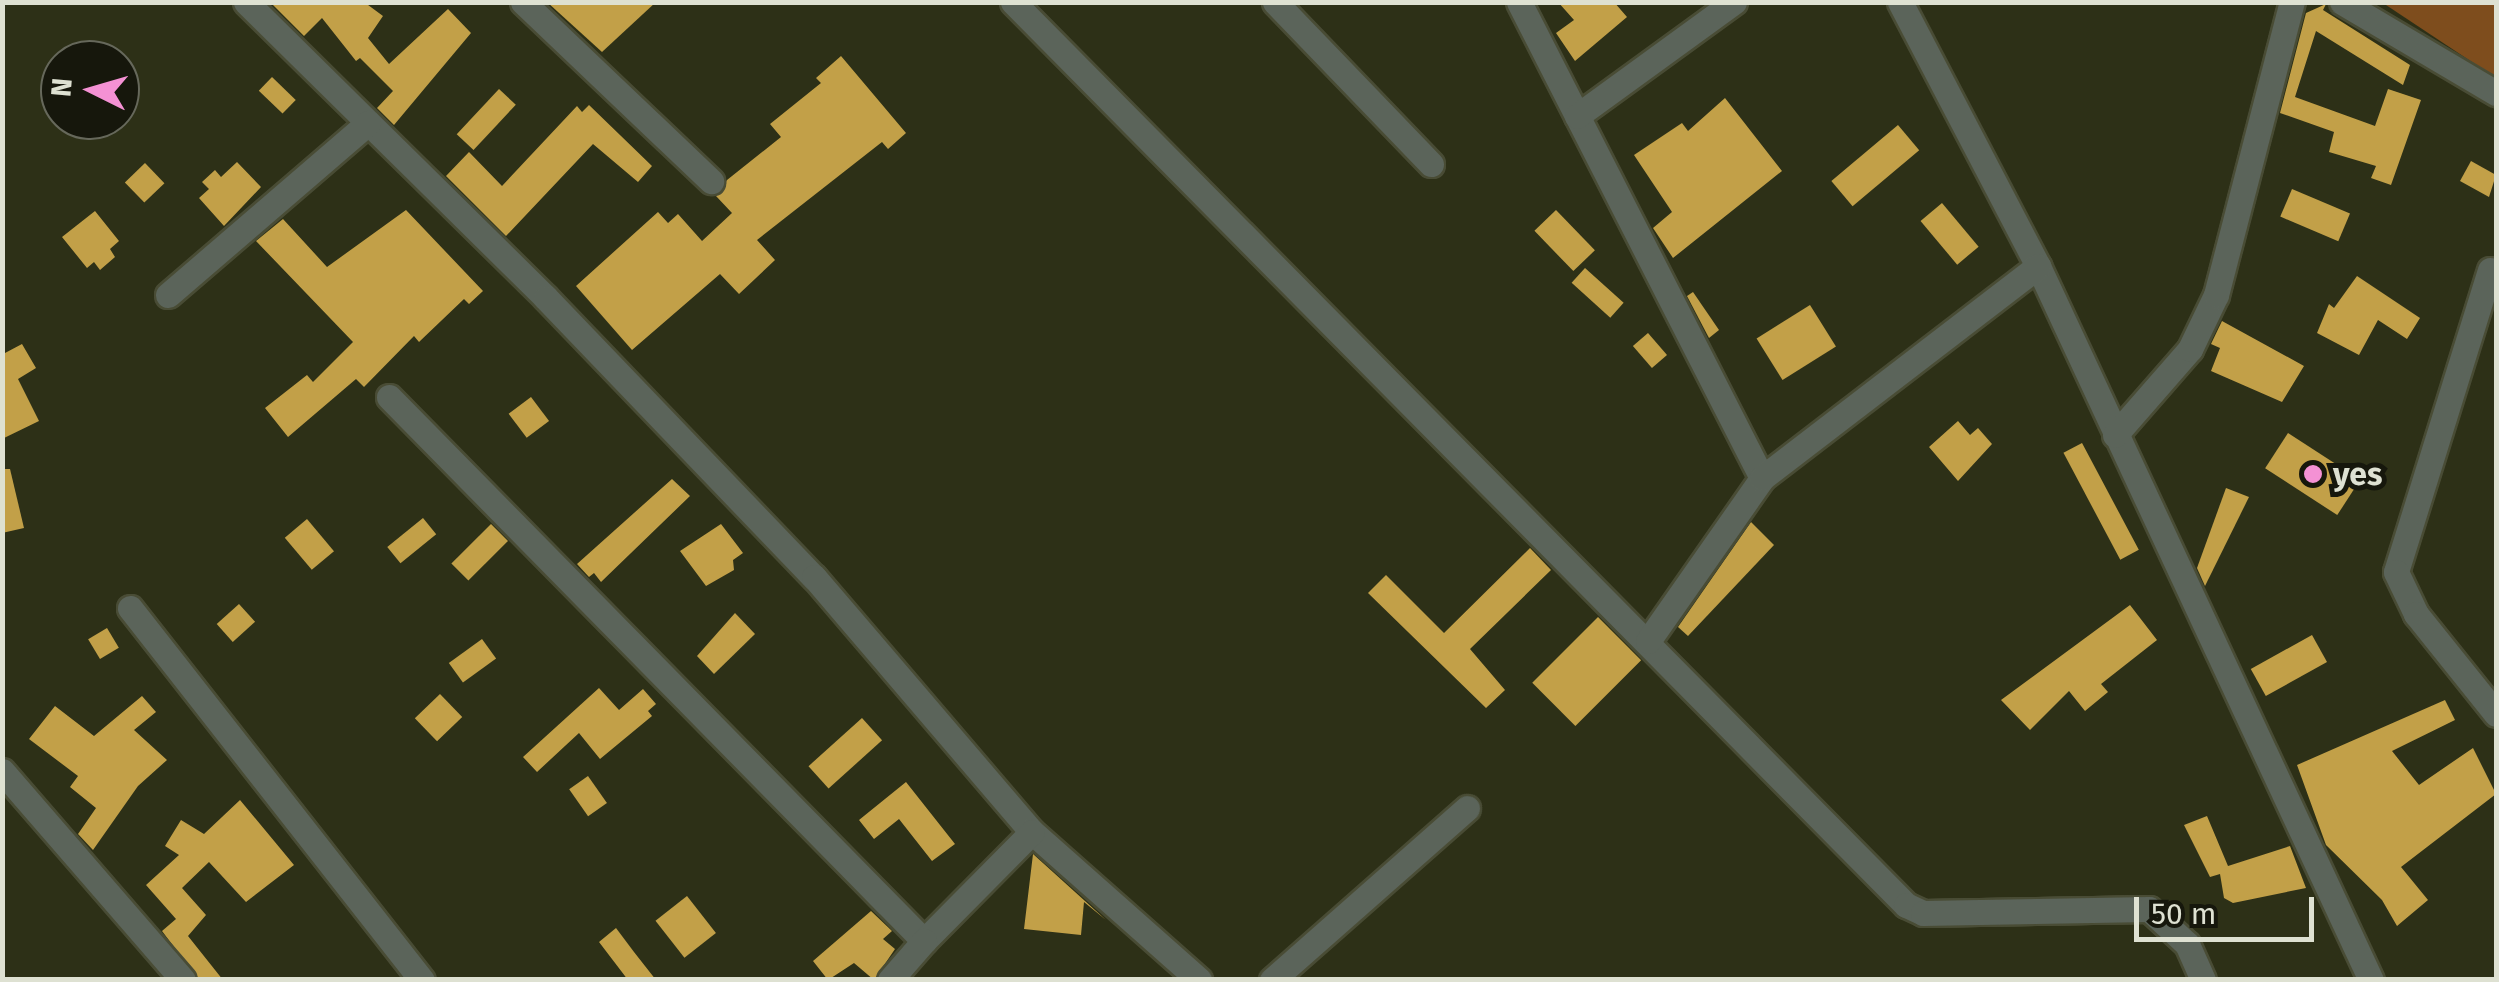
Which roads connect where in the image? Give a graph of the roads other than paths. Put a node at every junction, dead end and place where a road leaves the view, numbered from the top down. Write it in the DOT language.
graph roads {
  1 [pos="246,2"];
  2 [pos="523,2"];
  3 [pos="1013,2"];
  4 [pos="1275,2"];
  5 [pos="1518,2"];
  6 [pos="1734,2"];
  7 [pos="1900,2"];
  8 [pos="2292,2"];
  9 [pos="2342,2"];
  10 [pos="2496,92"];
  11 [pos="1577,116"];
  12 [pos="368,123"];
  13 [pos="1431,164"];
  14 [pos="711,180"];
  15 [pos="2038,266"];
  16 [pos="2490,270"];
  17 [pos="168,295"];
  18 [pos="389,397"];
  19 [pos="2115,434"];
  20 [pos="1762,478"];
  21 [pos="130,608"];
  22 [pos="1648,641"];
  23 [pos="2495,708"];
  24 [pos="2,772"];
  25 [pos="1468,808"];
  26 [pos="1032,832"];
  27 [pos="924,942"];
  28 [pos="183,980"];
  29 [pos="422,980"];
  30 [pos="890,980"];
  31 [pos="1199,980"];
  32 [pos="1272,980"];
  33 [pos="2202,980"];
  34 [pos="2371,980"];
  1 -- 12 [label="street"];
  2 -- 14 [label="street"];
  3 -- 22 [label="street"];
  4 -- 13 [label="street"];
  5 -- 11 [label="street"];
  6 -- 11 [label="street"];
  7 -- 15 [label="street"];
  8 -- 19 [label="street"];
  9 -- 10 [label="street"];
  11 -- 20 [label="street"];
  12 -- 17 [label="street"];
  12 -- 26 [label="street"];
  15 -- 19 [label="street"];
  15 -- 20 [label="street"];
  16 -- 23 [label="street"];
  18 -- 27 [label="street"];
  19 -- 34 [label="street"];
  20 -- 22 [label="street"];
  21 -- 29 [label="street"];
  22 -- 33 [label="street"];
  24 -- 28 [label="street"];
  25 -- 32 [label="street"];
  26 -- 27 [label="street"];
  26 -- 31 [label="street"];
  27 -- 30 [label="street"];
}
